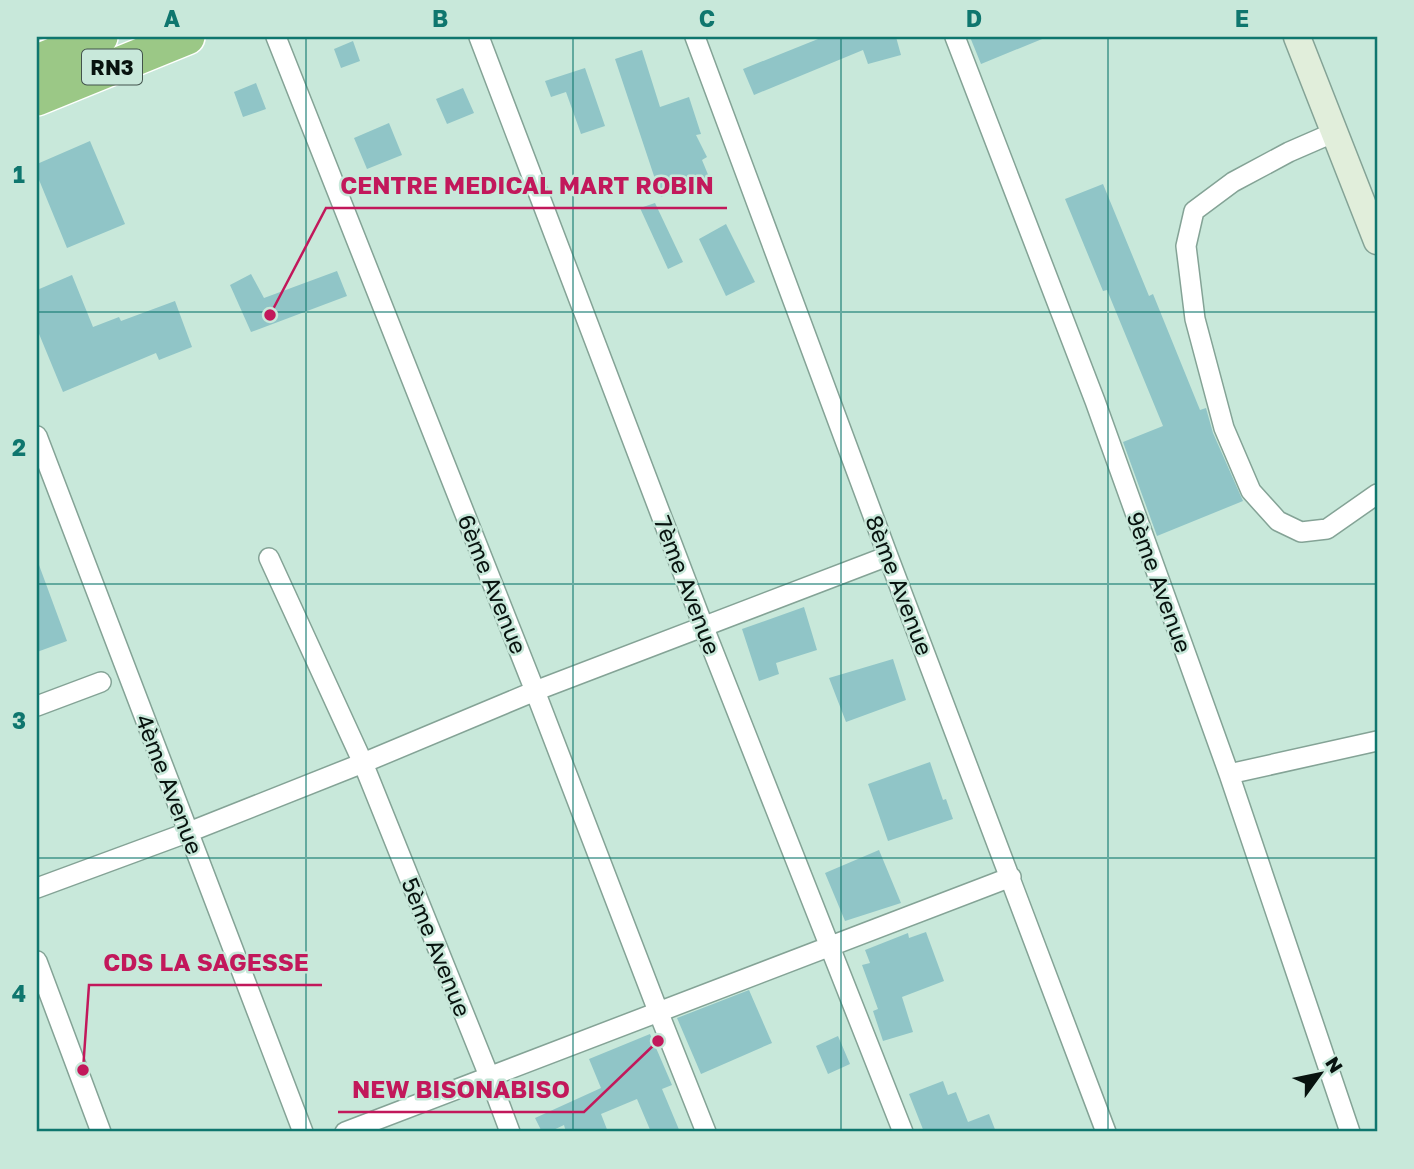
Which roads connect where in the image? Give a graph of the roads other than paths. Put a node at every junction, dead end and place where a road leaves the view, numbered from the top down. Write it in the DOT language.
graph roads {
  1 [pos="100,37"];
  2 [pos="187,37"];
  3 [pos="276,37"];
  4 [pos="479,37"];
  5 [pos="695,37"];
  6 [pos="955,37"];
  7 [pos="1297,37"];
  8 [pos="37,62"];
  9 [pos="37,97"];
  10 [pos="1335,132"];
  11 [pos="1377,241"];
  12 [pos="37,436"];
  13 [pos="1377,494"];
  14 [pos="888,556"];
  15 [pos="269,558"];
  16 [pos="704,628"];
  17 [pos="101,682"];
  18 [pos="535,691"];
  19 [pos="37,706"];
  20 [pos="1377,741"];
  21 [pos="363,763"];
  22 [pos="1229,774"];
  23 [pos="189,832"];
  24 [pos="1011,877"];
  25 [pos="37,888"];
  26 [pos="830,946"];
  27 [pos="37,961"];
  28 [pos="658,1011"];
  29 [pos="489,1076"];
  30 [pos="101,1132"];
  31 [pos="303,1132"];
  32 [pos="345,1132"];
  33 [pos="510,1132"];
  34 [pos="706,1132"];
  35 [pos="902,1132"];
  36 [pos="1106,1132"];
  37 [pos="1350,1132"];
  1 -- 8 [label="highway, RN3"];
  2 -- 9 [label="highway, RN3"];
  3 -- 18 [label="street, 6ème Avenue"];
  4 -- 16 [label="street, 7ème Avenue"];
  5 -- 14 [label="street, 8ème Avenue"];
  6 -- 22 [label="street, 9ème Avenue"];
  7 -- 10 [label="street"];
  10 -- 11 [label="street"];
  10 -- 13 [label="street"];
  12 -- 23 [label="street, 4ème Avenue"];
  14 -- 16 [label="street"];
  14 -- 24 [label="street, 8ème Avenue"];
  15 -- 21 [label="street, 5ème Avenue"];
  16 -- 18 [label="street"];
  16 -- 26 [label="street, 7ème Avenue"];
  17 -- 19 [label="street"];
  18 -- 21 [label="street"];
  18 -- 28 [label="street, 6ème Avenue"];
  20 -- 22 [label="street"];
  21 -- 23 [label="street"];
  21 -- 29 [label="street, 5ème Avenue"];
  22 -- 37 [label="street, 9ème Avenue"];
  23 -- 25 [label="street"];
  23 -- 31 [label="street, 4ème Avenue"];
  24 -- 26 [label="street"];
  24 -- 36 [label="street, 8ème Avenue"];
  26 -- 28 [label="street"];
  26 -- 35 [label="street, 7ème Avenue"];
  27 -- 30 [label="street"];
  28 -- 29 [label="street"];
  28 -- 34 [label="street, 6ème Avenue"];
  29 -- 32 [label="street"];
  29 -- 33 [label="street, 5ème Avenue"];
}
